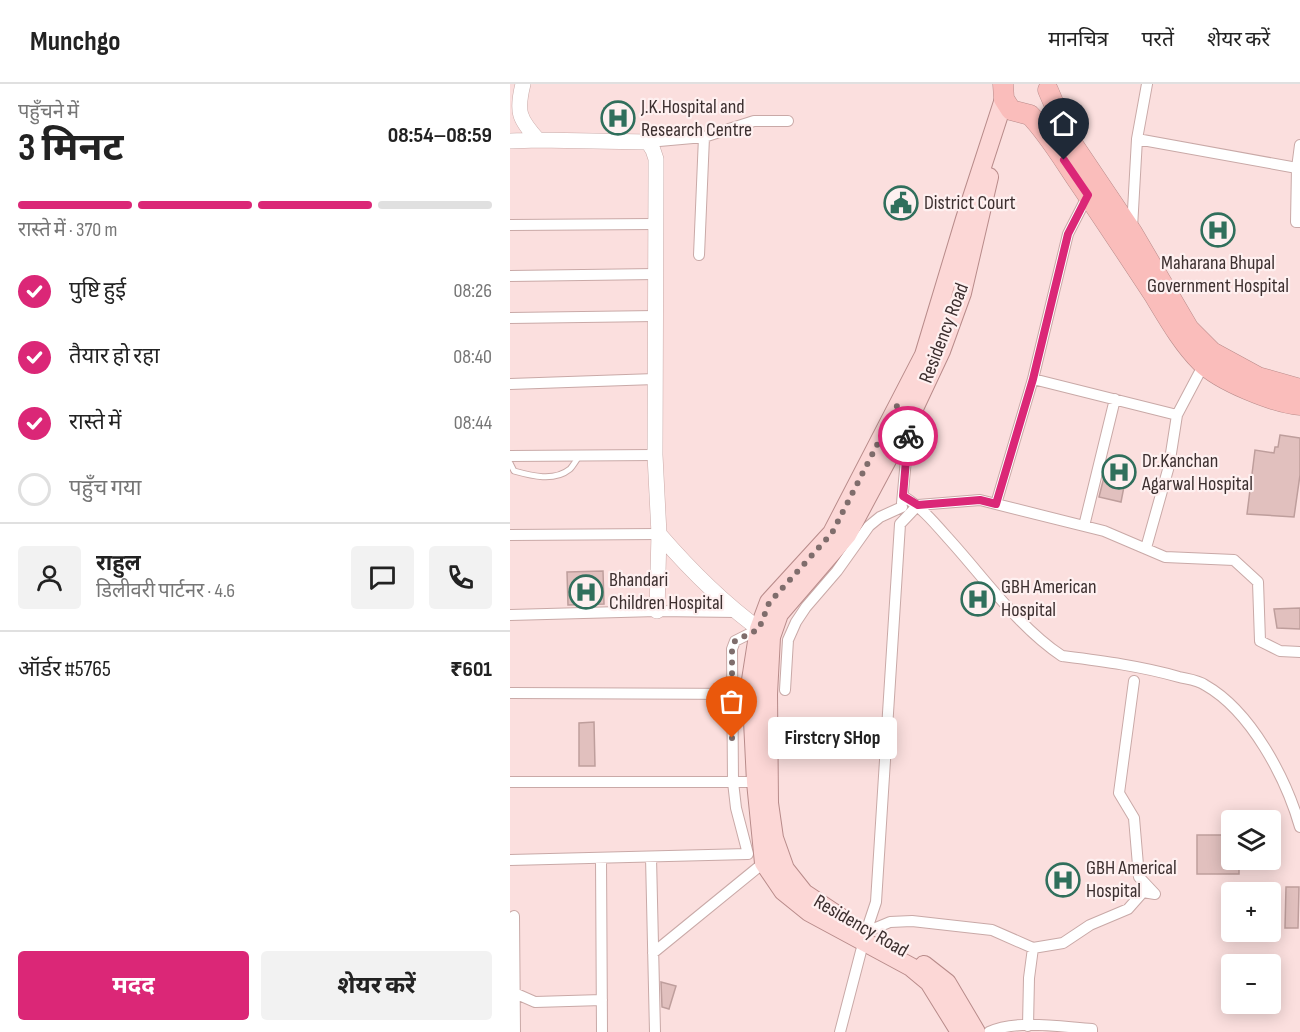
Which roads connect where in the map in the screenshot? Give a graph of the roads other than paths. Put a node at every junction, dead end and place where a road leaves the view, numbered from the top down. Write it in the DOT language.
graph roads {
  1 [pos="523,84"];
  2 [pos="1147,84"];
  3 [pos="1049,87"];
  4 [pos="1012,102"];
  5 [pos="788,121"];
  6 [pos="704,137"];
  7 [pos="538,140"];
  8 [pos="1137,140"];
  9 [pos="510,141"];
  10 [pos="648,142"];
  11 [pos="1300,145"];
  12 [pos="1297,168"];
  13 [pos="1088,195"];
  14 [pos="1300,222"];
  15 [pos="656,224"];
  16 [pos="510,225"];
  17 [pos="1132,232"];
  18 [pos="699,255"];
  19 [pos="656,274"];
  20 [pos="510,276"];
  21 [pos="656,316"];
  22 [pos="510,318"];
  23 [pos="1207,358"];
  24 [pos="1033,379"];
  25 [pos="656,380"];
  26 [pos="510,384"];
  27 [pos="1300,389"];
  28 [pos="1115,399"];
  29 [pos="1300,405"];
  30 [pos="904,411"];
  31 [pos="1177,415"];
  32 [pos="510,456"];
  33 [pos="580,456"];
  34 [pos="655,456"];
  35 [pos="510,463"];
  36 [pos="902,502"];
  37 [pos="996,504"];
  38 [pos="918,505"];
  39 [pos="900,524"];
  40 [pos="1084,526"];
  41 [pos="659,534"];
  42 [pos="510,535"];
  43 [pos="1146,548"];
  44 [pos="657,611"];
  45 [pos="737,612"];
  46 [pos="510,615"];
  47 [pos="765,633"];
  48 [pos="1300,652"];
  49 [pos="1134,681"];
  50 [pos="510,693"];
  51 [pos="768,693"];
  52 [pos="732,694"];
  53 [pos="510,782"];
  54 [pos="733,782"];
  55 [pos="762,782"];
  56 [pos="1296,798"];
  57 [pos="1300,827"];
  58 [pos="779,851"];
  59 [pos="651,857"];
  60 [pos="602,858"];
  61 [pos="510,860"];
  62 [pos="764,863"];
  63 [pos="514,916"];
  64 [pos="865,938"];
  65 [pos="1033,948"];
  66 [pos="653,953"];
  67 [pos="513,992"];
  68 [pos="602,1000"];
  69 [pos="1028,1026"];
  70 [pos="1044,1029"];
  71 [pos="972,1031"];
  72 [pos="515,1032"];
  73 [pos="603,1032"];
  74 [pos="655,1032"];
  75 [pos="840,1032"];
  76 [pos="1092,1032"];
  1 -- 7 [label="street"];
  2 -- 8 [label="street"];
  3 -- 4 [label="highway"];
  3 -- 17 [label="highway"];
  4 -- 13 [label="highway"];
  4 -- 30 [label="main road, Residency Road"];
  5 -- 6 [label="street"];
  6 -- 10 [label="street"];
  6 -- 18 [label="street"];
  7 -- 9 [label="street"];
  7 -- 10 [label="street"];
  8 -- 12 [label="street"];
  8 -- 17 [label="street"];
  10 -- 15 [label="street"];
  11 -- 12 [label="street"];
  12 -- 14 [label="street"];
  13 -- 23 [label="highway"];
  13 -- 24 [label="street"];
  15 -- 16 [label="street"];
  15 -- 19 [label="street"];
  17 -- 23 [label="highway"];
  19 -- 20 [label="street"];
  19 -- 21 [label="street"];
  21 -- 22 [label="street"];
  21 -- 25 [label="street"];
  23 -- 27 [label="highway"];
  23 -- 29 [label="highway"];
  23 -- 31 [label="street"];
  24 -- 28 [label="street"];
  24 -- 37 [label="street"];
  25 -- 26 [label="street"];
  25 -- 34 [label="street"];
  28 -- 31 [label="street"];
  28 -- 40 [label="street"];
  30 -- 36 [label="street"];
  30 -- 47 [label="main road, Residency Road"];
  31 -- 43 [label="street"];
  32 -- 33 [label="street"];
  33 -- 34 [label="street"];
  33 -- 35 [label="lane"];
  34 -- 41 [label="street"];
  36 -- 38 [label="street"];
  36 -- 39 [label="street"];
  36 -- 51 [label="street"];
  37 -- 38 [label="street"];
  37 -- 40 [label="street"];
  38 -- 39 [label="street"];
  38 -- 56 [label="street"];
  39 -- 64 [label="street"];
  40 -- 43 [label="street"];
  41 -- 42 [label="street"];
  41 -- 44 [label="street"];
  41 -- 45 [label="street"];
  43 -- 48 [label="street"];
  44 -- 45 [label="street"];
  44 -- 46 [label="street"];
  45 -- 47 [label="street"];
  47 -- 51 [label="main road, Residency Road"];
  47 -- 52 [label="street"];
  49 -- 65 [label="street"];
  50 -- 52 [label="street"];
  51 -- 52 [label="street"];
  51 -- 55 [label="main road, Residency Road"];
  52 -- 54 [label="street"];
  53 -- 54 [label="street"];
  54 -- 55 [label="street"];
  54 -- 59 [label="street"];
  55 -- 58 [label="main road, Residency Road"];
  55 -- 62 [label="main road"];
  56 -- 57 [label="street"];
  58 -- 62 [label="street"];
  58 -- 64 [label="main road, Residency Road"];
  59 -- 60 [label="street"];
  59 -- 66 [label="street"];
  60 -- 61 [label="street"];
  60 -- 68 [label="street"];
  62 -- 64 [label="main road"];
  62 -- 66 [label="street"];
  63 -- 67 [label="street"];
  64 -- 65 [label="street"];
  64 -- 71 [label="main road, Residency Road"];
  64 -- 75 [label="street"];
  65 -- 69 [label="street"];
  66 -- 74 [label="street"];
  67 -- 68 [label="street"];
  67 -- 72 [label="street"];
  68 -- 73 [label="street"];
  69 -- 70 [label="street"];
  69 -- 71 [label="street"];
  70 -- 76 [label="street"];
}
